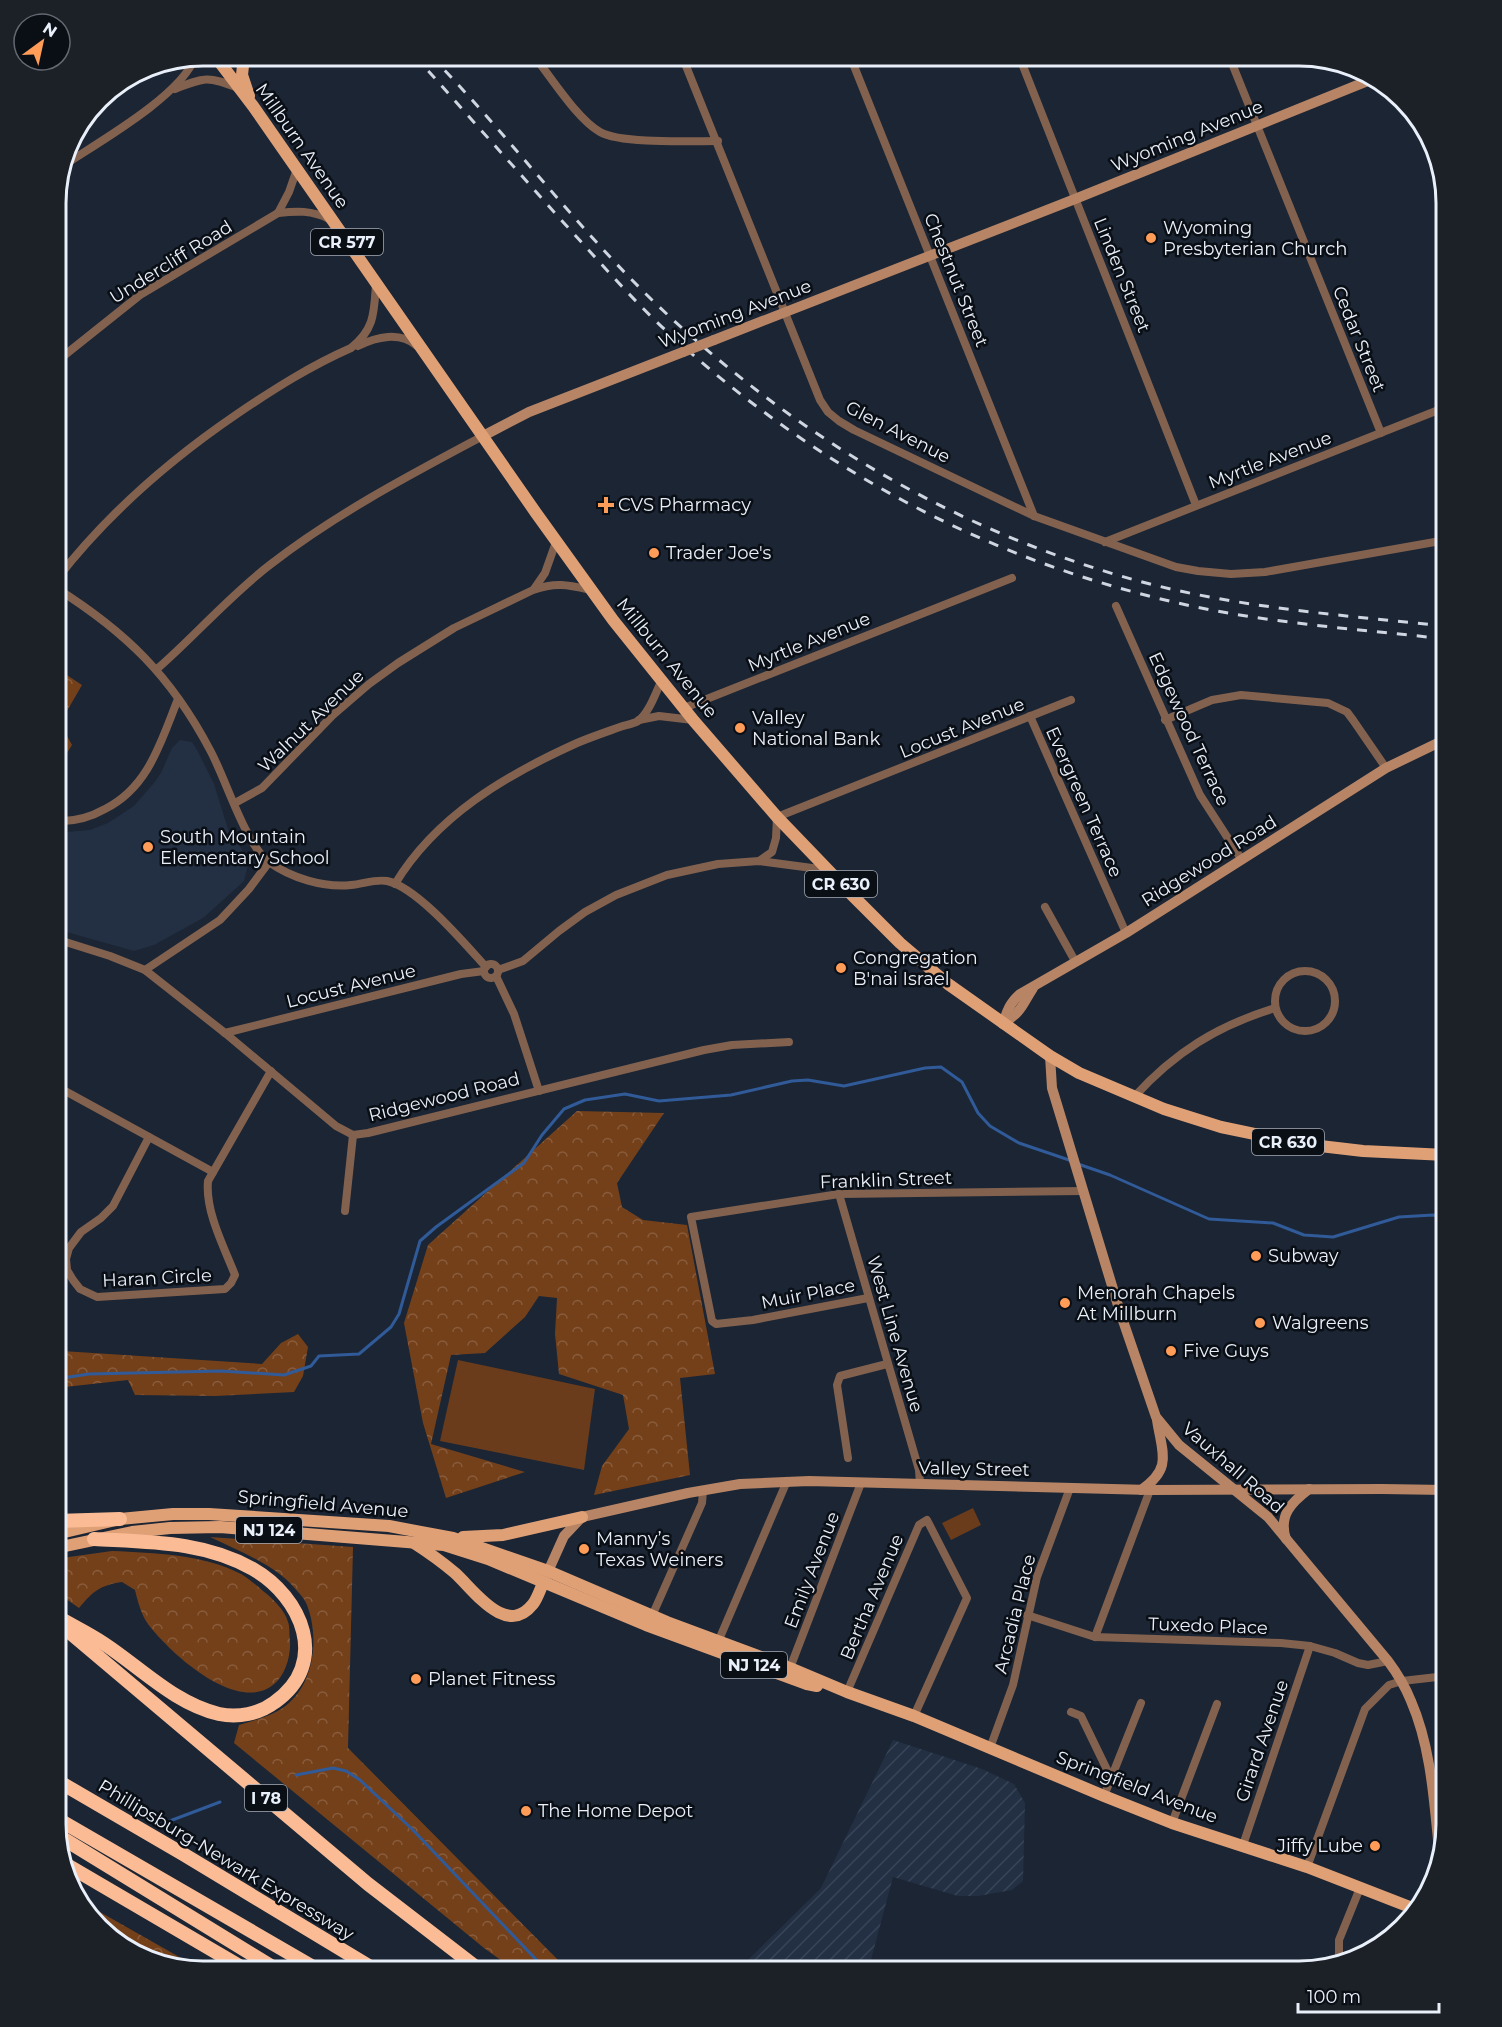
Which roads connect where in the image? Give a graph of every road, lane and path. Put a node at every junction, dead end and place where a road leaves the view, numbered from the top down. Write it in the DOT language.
graph roads {
  1 [pos="222,66"];
  2 [pos="243,66"];
  3 [pos="542,66"];
  4 [pos="686,66"];
  5 [pos="854,66"];
  6 [pos="1022,66"];
  7 [pos="1233,66"];
  8 [pos="190,67"];
  9 [pos="1365,82"];
  10 [pos="239,89"];
  11 [pos="171,90"];
  12 [pos="253,106"];
  13 [pos="1257,125"];
  14 [pos="718,141"];
  15 [pos="73,159"];
  16 [pos="297,169"];
  17 [pos="1075,198"];
  18 [pos="278,213"];
  19 [pos="332,220"];
  20 [pos="929,255"];
  21 [pos="376,282"];
  22 [pos="786,312"];
  23 [pos="351,348"];
  24 [pos="424,352"];
  25 [pos="66,354"];
  26 [pos="1436,411"];
  27 [pos="1381,433"];
  28 [pos="483,436"];
  29 [pos="1196,505"];
  30 [pos="1034,516"];
  31 [pos="556,542"];
  32 [pos="1105,542"];
  33 [pos="1436,542"];
  34 [pos="66,567"];
  35 [pos="1012,578"];
  36 [pos="533,590"];
  37 [pos="591,590"];
  38 [pos="66,595"];
  39 [pos="1116,606"];
  40 [pos="157,669"];
  41 [pos="661,682"];
  42 [pos="178,699"];
  43 [pos="1071,700"];
  44 [pos="684,708"];
  45 [pos="1030,716"];
  46 [pos="1165,720"];
  47 [pos="638,721"];
  48 [pos="694,721"];
  49 [pos="1436,744"];
  50 [pos="1386,768"];
  51 [pos="235,803"];
  52 [pos="777,817"];
  53 [pos="66,821"];
  54 [pos="1242,860"];
  55 [pos="759,861"];
  56 [pos="269,862"];
  57 [pos="828,871"];
  58 [pos="395,884"];
  59 [pos="1045,907"];
  60 [pos="1126,933"];
  61 [pos="66,942"];
  62 [pos="1075,961"];
  63 [pos="485,969"];
  64 [pos="145,970"];
  65 [pos="497,973"];
  66 [pos="1275,1008"];
  67 [pos="1003,1024"];
  68 [pos="225,1033"];
  69 [pos="789,1042"];
  70 [pos="1050,1056"];
  71 [pos="271,1071"];
  72 [pos="66,1091"];
  73 [pos="539,1091"];
  74 [pos="1134,1097"];
  75 [pos="353,1135"];
  76 [pos="150,1137"];
  77 [pos="1436,1154"];
  78 [pos="213,1172"];
  79 [pos="1083,1191"];
  80 [pos="839,1194"];
  81 [pos="345,1211"];
  82 [pos="691,1217"];
  83 [pos="868,1298"];
  84 [pos="887,1364"];
  85 [pos="1156,1417"];
  86 [pos="848,1458"];
  87 [pos="787,1481"];
  88 [pos="861,1483"];
  89 [pos="920,1484"];
  90 [pos="1070,1488"];
  91 [pos="1310,1489"];
  92 [pos="1145,1490"];
  93 [pos="1436,1490"];
  94 [pos="703,1491"];
  95 [pos="1237,1491"];
  96 [pos="582,1517"];
  97 [pos="120,1519"];
  98 [pos="66,1521"];
  99 [pos="66,1532"];
  100 [pos="453,1538"];
  101 [pos="94,1539"];
  102 [pos="1287,1539"];
  103 [pos="412,1542"];
  104 [pos="66,1546"];
  105 [pos="545,1577"];
  106 [pos="1027,1615"];
  107 [pos="652,1616"];
  108 [pos="66,1623"];
  109 [pos="66,1627"];
  110 [pos="1095,1637"];
  111 [pos="718,1642"];
  112 [pos="1310,1646"];
  113 [pos="1388,1661"];
  114 [pos="790,1668"];
  115 [pos="1436,1677"];
  116 [pos="1402,1681"];
  117 [pos="847,1692"];
  118 [pos="1141,1703"];
  119 [pos="1217,1704"];
  120 [pos="1071,1712"];
  121 [pos="914,1716"];
  122 [pos="990,1748"];
  123 [pos="1111,1778"];
  124 [pos="66,1786"];
  125 [pos="1436,1794"];
  126 [pos="1104,1796"];
  127 [pos="1172,1823"];
  128 [pos="66,1824"];
  129 [pos="67,1841"];
  130 [pos="1243,1845"];
  131 [pos="1307,1867"];
  132 [pos="73,1869"];
  133 [pos="1360,1888"];
  134 [pos="1408,1906"];
  135 [pos="1339,1955"];
  136 [pos="231,1961"];
  137 [pos="263,1961"];
  138 [pos="303,1961"];
  139 [pos="360,1961"];
  140 [pos="468,1961"];
  1 -- 10 [label="main road, Millburn Avenue / CR 577"];
  2 -- 12 [label="main road, CR 577"];
  3 -- 14 [label="street"];
  4 -- 14 [label="street, Glen Avenue"];
  5 -- 20 [label="street, Chestnut Street"];
  6 -- 17 [label="street, Linden Street"];
  7 -- 13 [label="street, Cedar Street"];
  8 -- 11 [label="street"];
  9 -- 13 [label="main road, Wyoming Avenue"];
  10 -- 11 [label="street"];
  10 -- 12 [label="main road, Millburn Avenue / CR 577"];
  11 -- 15 [label="street"];
  12 -- 16 [label="main road, Millburn Avenue / CR 577"];
  13 -- 17 [label="main road, Wyoming Avenue"];
  13 -- 27 [label="street, Cedar Street"];
  14 -- 22 [label="street, Glen Avenue"];
  16 -- 18 [label="street"];
  16 -- 19 [label="main road, Millburn Avenue / CR 577"];
  17 -- 20 [label="main road, Wyoming Avenue"];
  17 -- 29 [label="street, Linden Street"];
  18 -- 19 [label="street, Undercliff Road"];
  18 -- 25 [label="street, Undercliff Road"];
  19 -- 21 [label="main road, Millburn Avenue / CR 577"];
  20 -- 22 [label="main road, Wyoming Avenue"];
  20 -- 30 [label="street, Chestnut Street"];
  21 -- 23 [label="street"];
  21 -- 24 [label="main road, Millburn Avenue / CR 577"];
  22 -- 28 [label="main road, Wyoming Avenue, bridge"];
  22 -- 30 [label="street, Glen Avenue"];
  23 -- 24 [label="street"];
  23 -- 34 [label="street"];
  24 -- 28 [label="main road, Millburn Avenue / CR 577"];
  26 -- 27 [label="street, Myrtle Avenue"];
  27 -- 29 [label="street, Myrtle Avenue"];
  28 -- 31 [label="main road, Millburn Avenue / CR 630"];
  28 -- 40 [label="street, Wyoming Avenue"];
  29 -- 32 [label="street, Myrtle Avenue"];
  30 -- 32 [label="street, Glen Avenue"];
  31 -- 36 [label="street"];
  31 -- 37 [label="main road, Millburn Avenue / CR 630"];
  32 -- 33 [label="street, Glen Avenue"];
  35 -- 44 [label="street, Myrtle Avenue"];
  36 -- 37 [label="street, Walnut Avenue"];
  36 -- 51 [label="street, Walnut Avenue"];
  37 -- 41 [label="main road, Millburn Avenue / CR 630"];
  38 -- 40 [label="street"];
  39 -- 46 [label="street, Edgewood Terrace"];
  40 -- 42 [label="street"];
  41 -- 44 [label="main road, Millburn Avenue / CR 630"];
  41 -- 47 [label="street"];
  42 -- 51 [label="street"];
  42 -- 53 [label="street"];
  43 -- 45 [label="street, Locust Avenue"];
  44 -- 48 [label="main road, Millburn Avenue / CR 630"];
  45 -- 52 [label="street, Locust Avenue"];
  45 -- 60 [label="street, Evergreen Terrace"];
  46 -- 50 [label="street"];
  46 -- 54 [label="street, Edgewood Terrace"];
  47 -- 48 [label="street"];
  47 -- 58 [label="street"];
  48 -- 52 [label="main road, Millburn Avenue / CR 630"];
  49 -- 50 [label="main road, Ridgewood Road"];
  50 -- 54 [label="main road, Ridgewood Road"];
  51 -- 56 [label="street"];
  52 -- 55 [label="street"];
  52 -- 57 [label="main road, Millburn Avenue / CR 630"];
  54 -- 60 [label="main road, Ridgewood Road"];
  55 -- 57 [label="street"];
  55 -- 65 [label="street"];
  56 -- 58 [label="street"];
  56 -- 64 [label="street"];
  57 -- 67 [label="main road, Millburn Avenue / CR 630"];
  58 -- 63 [label="street"];
  59 -- 62 [label="street"];
  60 -- 62 [label="main road, Ridgewood Road"];
  61 -- 64 [label="street, Ridgewood Road"];
  62 -- 67 [label="main road, Ridgewood Road"];
  63 -- 65 [label="street"];
  63 -- 68 [label="street, Locust Avenue"];
  64 -- 68 [label="street, Ridgewood Road"];
  65 -- 73 [label="street"];
  66 -- 66 [label="street"];
  66 -- 74 [label="street"];
  67 -- 70 [label="main road, Millburn Avenue / CR 630"];
  68 -- 71 [label="street, Ridgewood Road"];
  69 -- 73 [label="street, Ridgewood Road"];
  70 -- 74 [label="main road, Millburn Avenue / CR 630"];
  70 -- 79 [label="main road, Vauxhall Road"];
  71 -- 75 [label="street, Ridgewood Road"];
  71 -- 78 [label="street"];
  72 -- 76 [label="street"];
  73 -- 75 [label="street, Ridgewood Road"];
  74 -- 77 [label="main road, Millburn Avenue / CR 630"];
  75 -- 81 [label="street"];
  76 -- 78 [label="street"];
  76 -- 78 [label="street, Haran Circle"];
  79 -- 80 [label="street, Franklin Street"];
  79 -- 85 [label="main road, Vauxhall Road"];
  80 -- 82 [label="street, Franklin Street"];
  80 -- 83 [label="street, West Line Avenue"];
  82 -- 83 [label="street, Muir Place"];
  83 -- 84 [label="street, West Line Avenue"];
  84 -- 86 [label="street"];
  84 -- 89 [label="street, West Line Avenue"];
  85 -- 92 [label="main road"];
  85 -- 95 [label="main road, Vauxhall Road"];
  87 -- 88 [label="main road, Valley Street"];
  87 -- 94 [label="main road, Valley Street"];
  87 -- 111 [label="street"];
  88 -- 89 [label="main road, Valley Street"];
  88 -- 114 [label="street, Emily Avenue"];
  89 -- 90 [label="main road, Valley Street"];
  90 -- 92 [label="main road, Valley Street"];
  90 -- 106 [label="street, Arcadia Place"];
  91 -- 93 [label="main road, Valley Street"];
  91 -- 95 [label="main road, Valley Street"];
  91 -- 102 [label="main road"];
  92 -- 95 [label="main road, Valley Street"];
  92 -- 110 [label="street"];
  94 -- 96 [label="main road, Valley Street"];
  94 -- 107 [label="street"];
  95 -- 102 [label="main road, Vauxhall Road"];
  96 -- 100 [label="main road"];
  96 -- 105 [label="main road"];
  97 -- 98 [label="highway"];
  97 -- 99 [label="main road, Springfield Avenue / NJ 124"];
  97 -- 100 [label="main road, Springfield Avenue / NJ 124"];
  100 -- 105 [label="main road, Springfield Avenue / NJ 124"];
  101 -- 103 [label="main road, Springfield Avenue / NJ 124"];
  101 -- 104 [label="main road, Springfield Avenue / NJ 124"];
  101 -- 108 [label="highway"];
  102 -- 113 [label="main road, Vauxhall Road"];
  103 -- 105 [label="main road, Springfield Avenue / NJ 124"];
  103 -- 105 [label="main road"];
  105 -- 107 [label="main road, Springfield Avenue / NJ 124"];
  105 -- 117 [label="main road, Springfield Avenue / NJ 124"];
  106 -- 110 [label="street, Tuxedo Place"];
  106 -- 122 [label="street, Arcadia Place"];
  107 -- 111 [label="main road, Springfield Avenue / NJ 124"];
  109 -- 140 [label="highway, I 78"];
  110 -- 112 [label="street, Tuxedo Place"];
  111 -- 114 [label="main road, Springfield Avenue / NJ 124"];
  112 -- 113 [label="street, Tuxedo Place"];
  112 -- 130 [label="street, Girard Avenue"];
  113 -- 116 [label="main road, Vauxhall Road"];
  114 -- 117 [label="main road, Springfield Avenue / NJ 124"];
  115 -- 116 [label="street"];
  116 -- 125 [label="main road, Vauxhall Road"];
  116 -- 131 [label="street"];
  117 -- 121 [label="main road, Springfield Avenue / NJ 124"];
  117 -- 121 [label="street, Bertha Avenue"];
  118 -- 123 [label="street"];
  119 -- 127 [label="street"];
  120 -- 123 [label="street"];
  121 -- 122 [label="main road, Springfield Avenue / NJ 124"];
  122 -- 126 [label="main road, Springfield Avenue / NJ 124"];
  123 -- 126 [label="street"];
  124 -- 139 [label="highway, Phillipsburg-Newark Expressway"];
  126 -- 127 [label="main road, Springfield Avenue / NJ 124"];
  127 -- 130 [label="main road, Springfield Avenue / NJ 124"];
  128 -- 138 [label="highway"];
  129 -- 137 [label="highway"];
  130 -- 131 [label="main road, Springfield Avenue / NJ 124"];
  131 -- 133 [label="main road, Springfield Avenue / NJ 124"];
  132 -- 136 [label="highway"];
  133 -- 134 [label="main road, Springfield Avenue / NJ 124"];
  133 -- 135 [label="street"];
}
